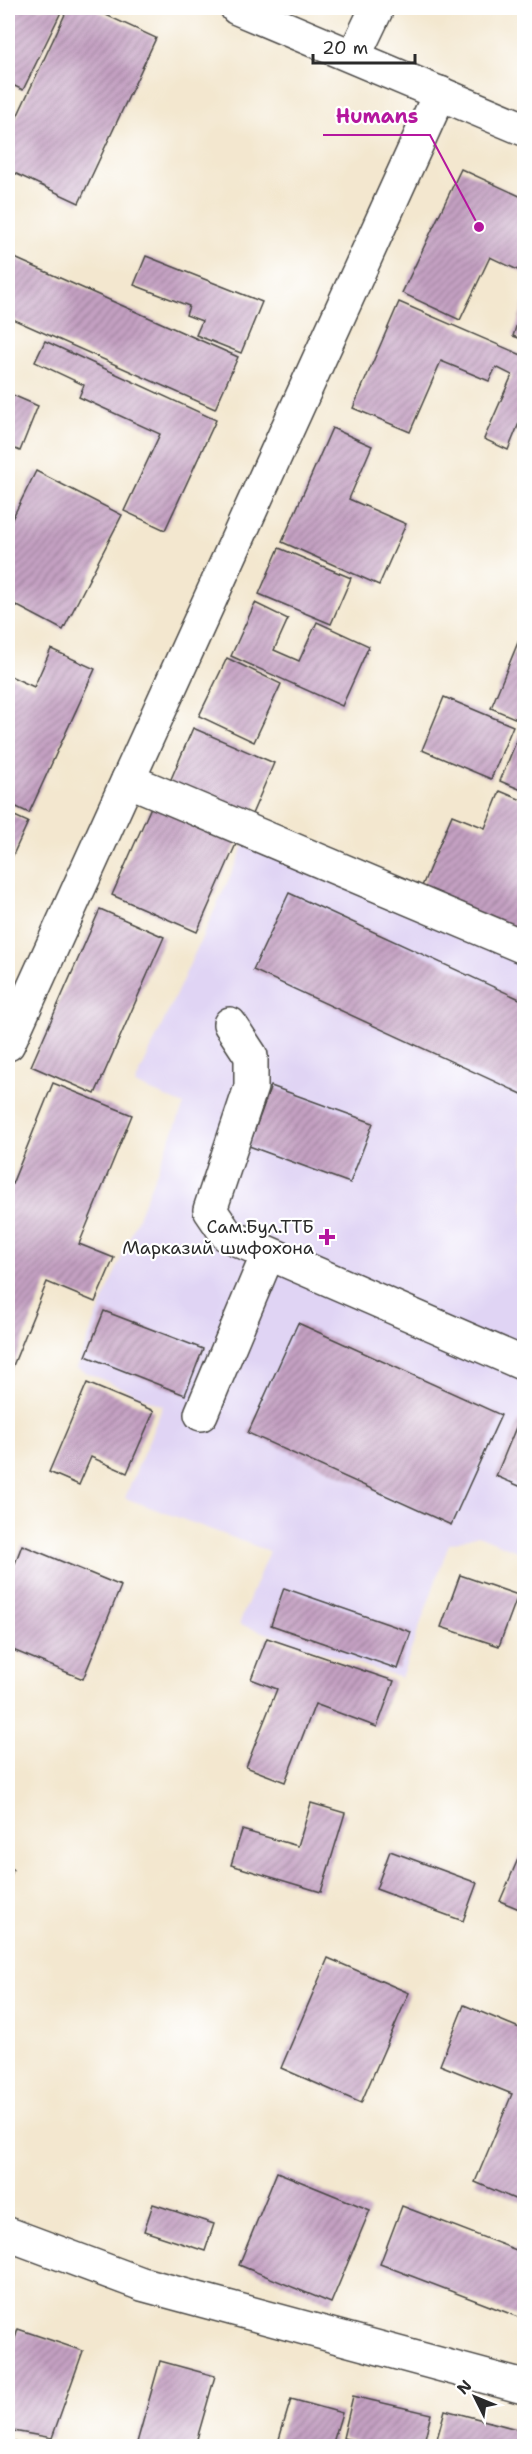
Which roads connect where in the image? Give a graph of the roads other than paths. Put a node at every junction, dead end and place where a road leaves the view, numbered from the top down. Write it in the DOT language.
graph roads {
  1 [pos="237,8"];
  2 [pos="377,8"];
  3 [pos="354,56"];
  4 [pos="440,93"];
  5 [pos="525,129"];
  6 [pos="128,780"];
  7 [pos="525,947"];
  8 [pos="230,1024"];
  9 [pos="8,1044"];
  10 [pos="268,1254"];
  11 [pos="525,1364"];
  12 [pos="201,1414"];
  13 [pos="8,2234"];
  14 [pos="525,2387"];
  1 -- 3 [label="street"];
  2 -- 3 [label="street"];
  3 -- 4 [label="street"];
  4 -- 5 [label="street"];
  4 -- 6 [label="street"];
  6 -- 7 [label="street"];
  6 -- 9 [label="street"];
  8 -- 10 [label="street"];
  10 -- 11 [label="street"];
  10 -- 12 [label="street"];
  13 -- 14 [label="street"];
}
